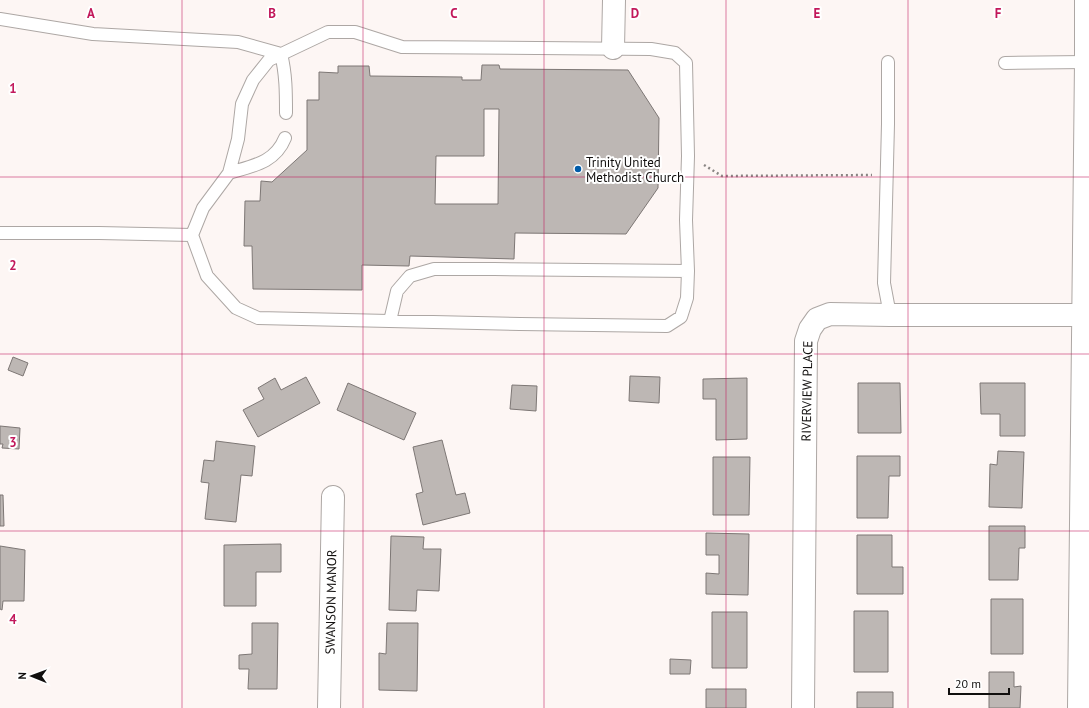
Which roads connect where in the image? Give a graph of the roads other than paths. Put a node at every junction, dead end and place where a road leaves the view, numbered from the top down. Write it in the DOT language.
graph roads {
  1 [pos="614,0"];
  2 [pos="1086,0"];
  3 [pos="0,19"];
  4 [pos="613,48"];
  5 [pos="281,54"];
  6 [pos="888,62"];
  7 [pos="1086,62"];
  8 [pos="1005,63"];
  9 [pos="286,113"];
  10 [pos="285,138"];
  11 [pos="229,173"];
  12 [pos="0,233"];
  13 [pos="192,235"];
  14 [pos="688,271"];
  15 [pos="890,315"];
  16 [pos="1083,315"];
  17 [pos="390,321"];
  18 [pos="1086,380"];
  19 [pos="1085,477"];
  20 [pos="333,497"];
  21 [pos="329,708"];
  22 [pos="803,708"];
  23 [pos="1079,708"];
  1 -- 4 [label="street"];
  2 -- 7 [label="street"];
  3 -- 5 [label="lane"];
  4 -- 5 [label="lane"];
  4 -- 14 [label="lane"];
  5 -- 9 [label="lane"];
  5 -- 11 [label="lane"];
  6 -- 15 [label="lane"];
  7 -- 8 [label="lane"];
  7 -- 16 [label="street"];
  10 -- 11 [label="lane"];
  11 -- 13 [label="lane"];
  12 -- 13 [label="lane"];
  13 -- 17 [label="lane"];
  14 -- 17 [label="lane"];
  14 -- 17 [label="lane"];
  15 -- 16 [label="street, RIVERVIEW PLACE"];
  15 -- 22 [label="street, RIVERVIEW PLACE"];
  16 -- 18 [label="street"];
  18 -- 19 [label="street"];
  19 -- 23 [label="street"];
  20 -- 21 [label="street, SWANSON MANOR"];
}
